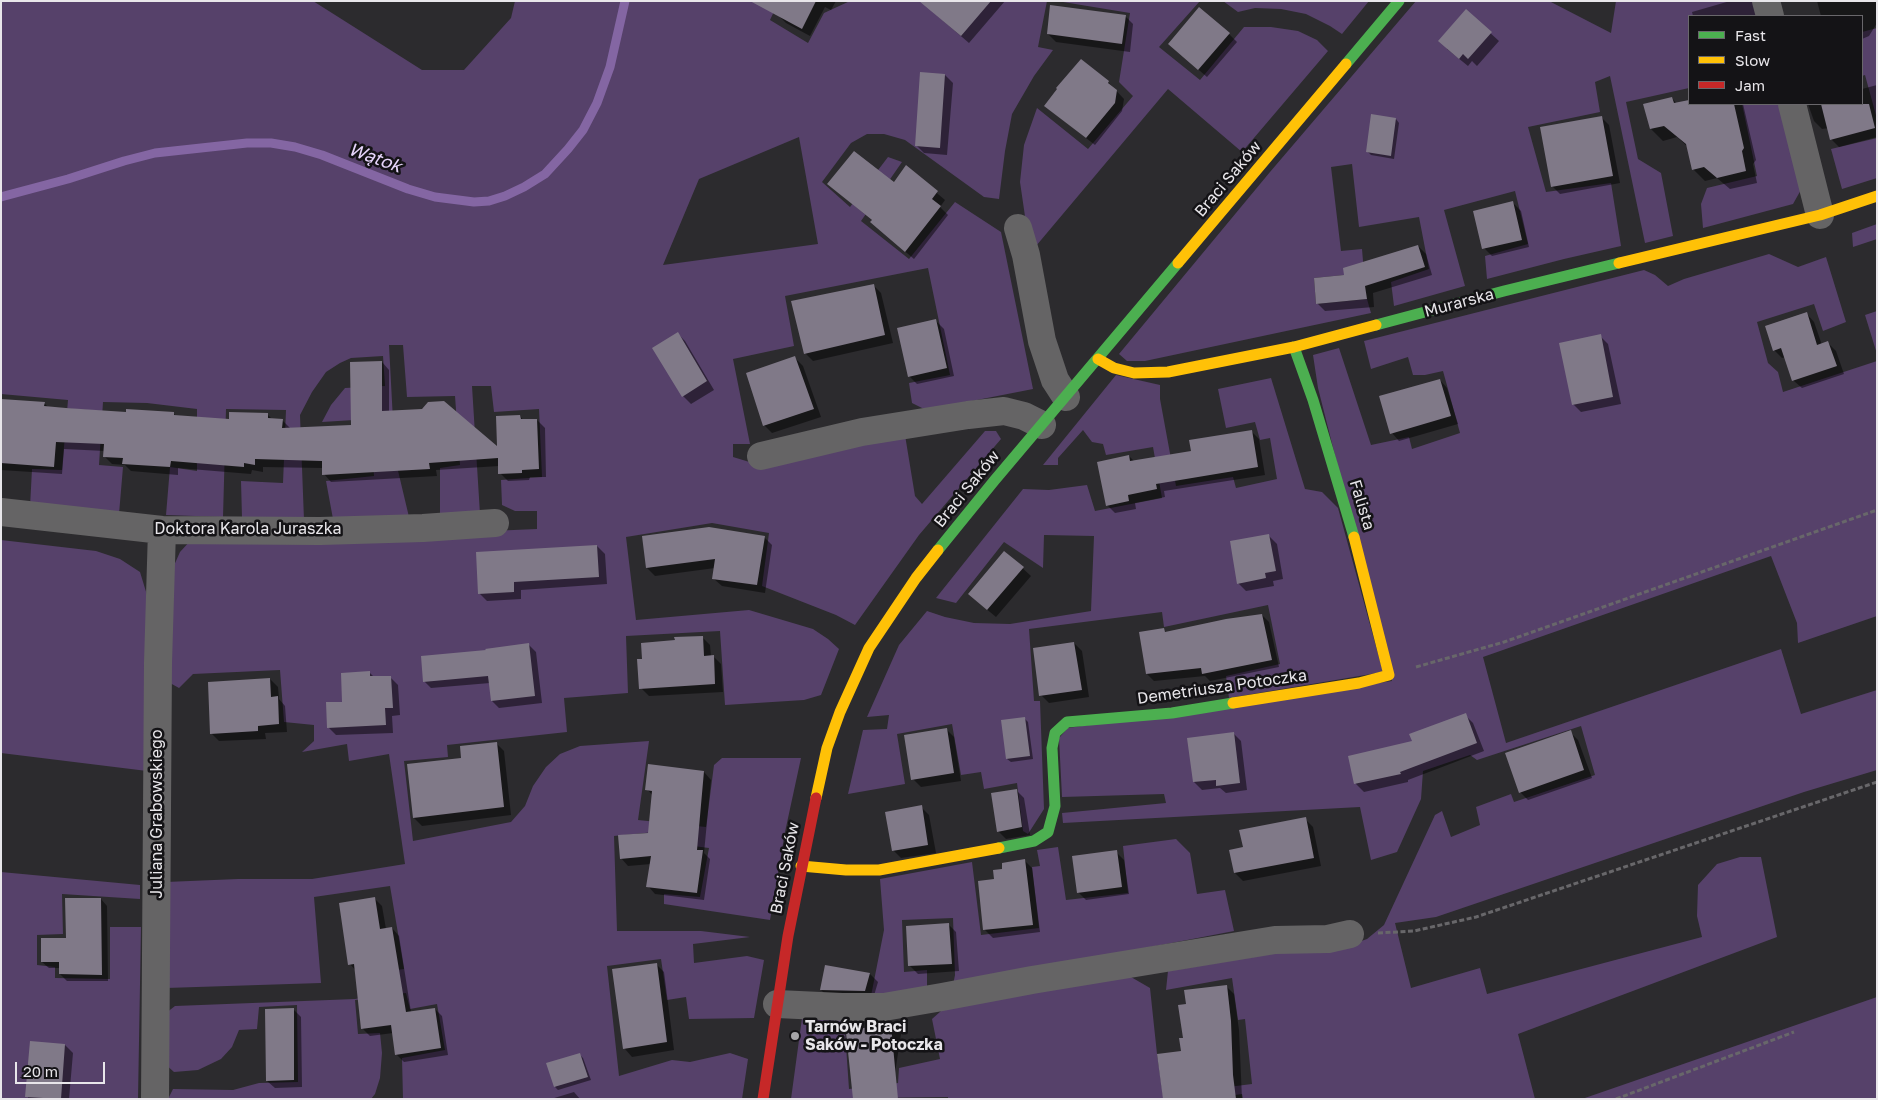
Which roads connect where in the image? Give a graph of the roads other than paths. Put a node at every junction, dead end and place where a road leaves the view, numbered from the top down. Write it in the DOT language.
graph roads {
  1 [pos="1399,1"];
  2 [pos="1766,1"];
  3 [pos="1770,15"];
  4 [pos="1792,105"];
  5 [pos="1877,196"];
  6 [pos="1820,214"];
  7 [pos="1018,228"];
  8 [pos="1294,347"];
  9 [pos="1098,359"];
  10 [pos="1066,397"];
  11 [pos="1042,425"];
  12 [pos="761,456"];
  13 [pos="1,512"];
  14 [pos="494,523"];
  15 [pos="162,530"];
  16 [pos="1389,675"];
  17 [pos="801,866"];
  18 [pos="1350,934"];
  19 [pos="777,1004"];
  20 [pos="155,1099"];
  21 [pos="764,1099"];
  1 -- 9 [label="street, Braci Saków"];
  2 -- 3 [label="street"];
  4 -- 6 [label="street"];
  5 -- 6 [label="street, Murarska"];
  6 -- 8 [label="street, Murarska"];
  7 -- 10 [label="street"];
  8 -- 9 [label="street, Murarska"];
  8 -- 16 [label="street, Falista"];
  9 -- 10 [label="street, Braci Saków"];
  10 -- 11 [label="street, Braci Saków"];
  11 -- 12 [label="street"];
  11 -- 17 [label="street, Braci Saków"];
  13 -- 15 [label="street, Doktora Karola Juraszka"];
  14 -- 15 [label="street, Doktora Karola Juraszka"];
  15 -- 20 [label="street, Juliana Grabowskiego"];
  16 -- 17 [label="street, Demetriusza Potoczka"];
  17 -- 19 [label="street, Braci Saków"];
  18 -- 19 [label="street"];
  19 -- 21 [label="street, Braci Saków"];
}
